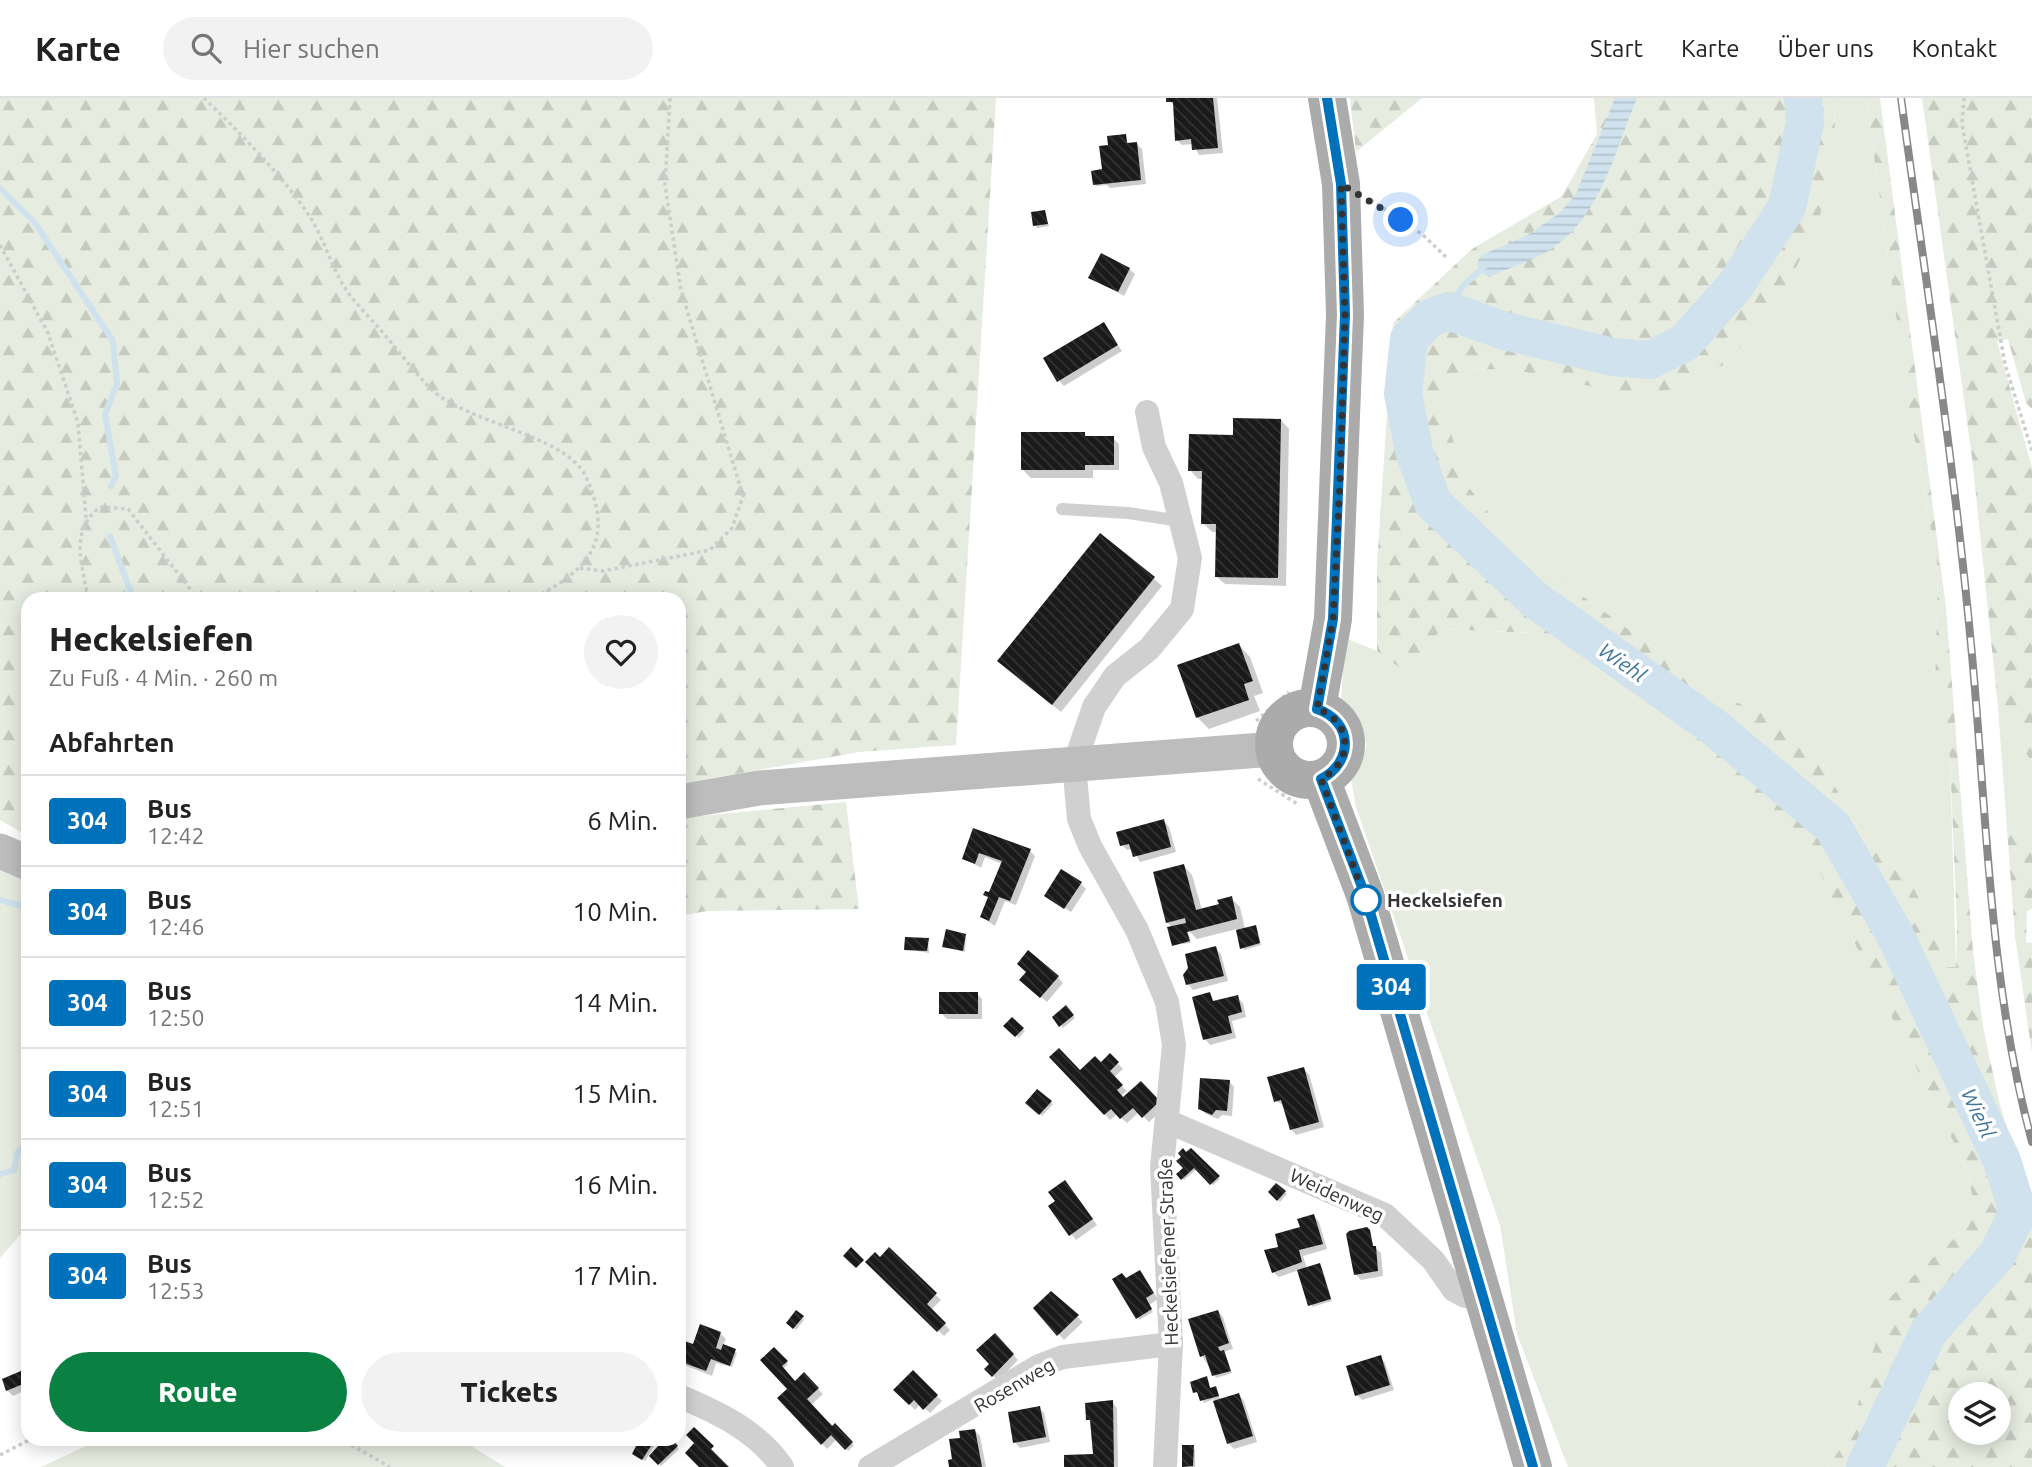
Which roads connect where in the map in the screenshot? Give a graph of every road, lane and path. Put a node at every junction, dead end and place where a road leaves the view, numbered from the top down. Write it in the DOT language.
graph roads {
  1 [pos="204,98"];
  2 [pos="670,98"];
  3 [pos="1327,98"];
  4 [pos="1964,98"];
  5 [pos="1341,184"];
  6 [pos="0,245"];
  7 [pos="1448,259"];
  8 [pos="1147,412"];
  9 [pos="2027,433"];
  10 [pos="2032,436"];
  11 [pos="2032,451"];
  12 [pos="1062,509"];
  13 [pos="86,518"];
  14 [pos="1181,521"];
  15 [pos="580,568"];
  16 [pos="87,592"];
  17 [pos="192,592"];
  18 [pos="546,592"];
  19 [pos="1317,709"];
  20 [pos="1275,749"];
  21 [pos="1074,765"];
  22 [pos="1321,779"];
  23 [pos="686,801"];
  24 [pos="0,851"];
  25 [pos="21,860"];
  26 [pos="1168,1122"];
  27 [pos="1482,1292"];
  28 [pos="1171,1344"];
  29 [pos="686,1399"];
  30 [pos="21,1444"];
  31 [pos="354,1446"];
  32 [pos="0,1455"];
  33 [pos="390,1467"];
  34 [pos="782,1467"];
  35 [pos="870,1467"];
  36 [pos="1165,1467"];
  37 [pos="1533,1467"];
  1 -- 15 [label="path"];
  2 -- 15 [label="path"];
  3 -- 5 [label="main road"];
  4 -- 9 [label="path"];
  5 -- 7 [label="path"];
  5 -- 19 [label="main road"];
  6 -- 13 [label="path"];
  8 -- 14 [label="street"];
  9 -- 10 [label="path"];
  9 -- 11 [label="path"];
  12 -- 14 [label="lane"];
  13 -- 16 [label="path"];
  13 -- 17 [label="path"];
  14 -- 21 [label="street"];
  15 -- 18 [label="path"];
  19 -- 20 [label="main road"];
  19 -- 22 [label="main road"];
  20 -- 21 [label="main road"];
  20 -- 22 [label="main road"];
  21 -- 23 [label="main road"];
  21 -- 26 [label="street, Heckelsiefener Straße"];
  22 -- 27 [label="main road"];
  24 -- 25 [label="main road"];
  26 -- 27 [label="street, Weidenweg"];
  26 -- 28 [label="street, Heckelsiefener Straße"];
  27 -- 37 [label="main road"];
  28 -- 35 [label="street, Rosenweg"];
  28 -- 36 [label="street, Heckelsiefener Straße"];
  29 -- 34 [label="street"];
  30 -- 32 [label="path"];
  31 -- 33 [label="path"];
}
